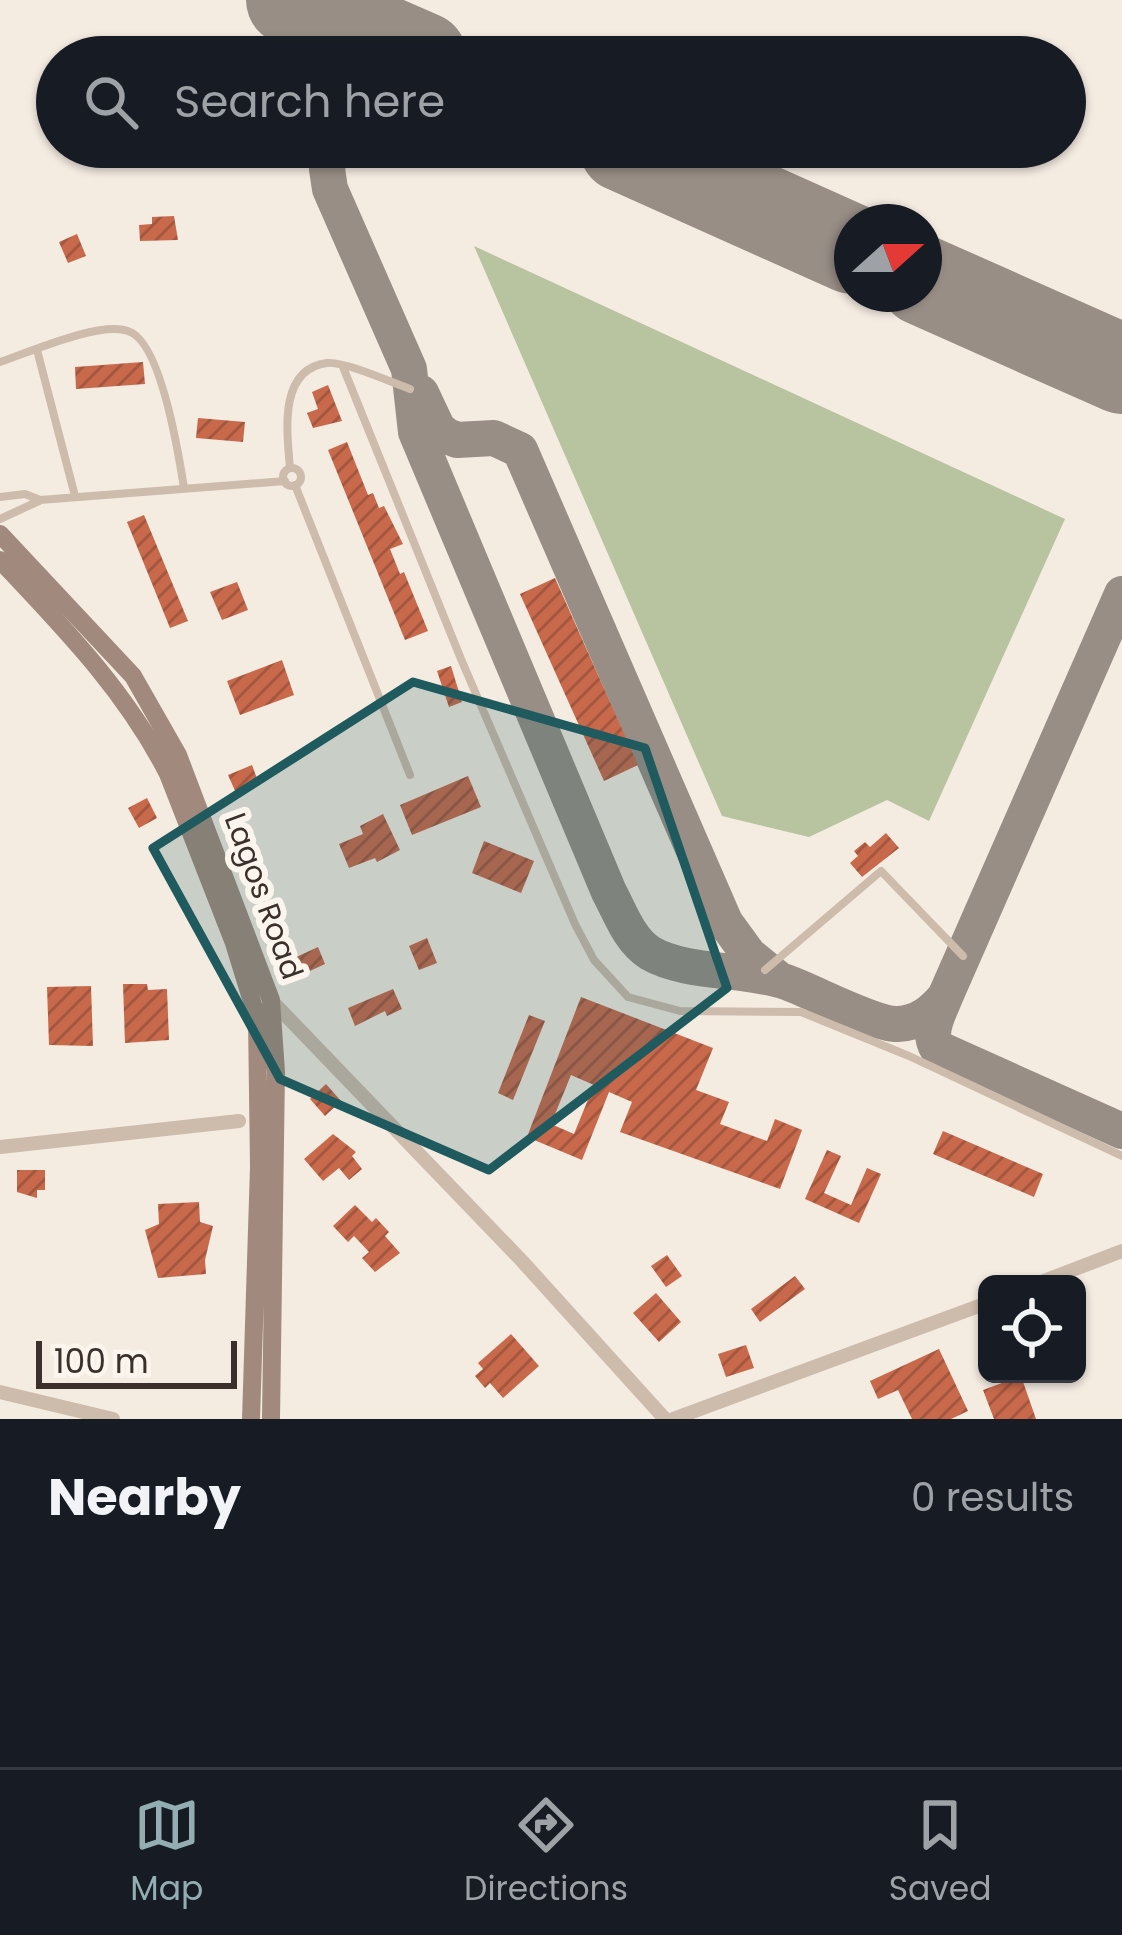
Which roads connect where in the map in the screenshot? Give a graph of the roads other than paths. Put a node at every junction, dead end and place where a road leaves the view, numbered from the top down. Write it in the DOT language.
graph roads {
  1 [pos="37,350"];
  2 [pos="0,362"];
  3 [pos="343,367"];
  4 [pos="410,388"];
  5 [pos="290,468"];
  6 [pos="290,483"];
  7 [pos="184,488"];
  8 [pos="75,496"];
  9 [pos="0,497"];
  10 [pos="40,500"];
  11 [pos="0,519"];
  12 [pos="0,534"];
  13 [pos="0,560"];
  14 [pos="410,775"];
  15 [pos="963,956"];
  16 [pos="765,970"];
  17 [pos="271,1000"];
  18 [pos="239,1121"];
  19 [pos="0,1147"];
  20 [pos="1122,1156"];
  21 [pos="1122,1251"];
  22 [pos="1059,1275"];
  23 [pos="978,1306"];
  24 [pos="0,1391"];
  25 [pos="113,1419"];
  26 [pos="251,1419"];
  27 [pos="271,1419"];
  28 [pos="669,1419"];
  1 -- 2 [label="lane"];
  1 -- 7 [label="lane"];
  1 -- 8 [label="lane"];
  3 -- 4 [label="lane"];
  3 -- 5 [label="lane"];
  3 -- 20 [label="lane"];
  5 -- 6 [label="lane"];
  5 -- 6 [label="lane"];
  6 -- 7 [label="lane"];
  6 -- 14 [label="lane"];
  7 -- 8 [label="lane"];
  8 -- 10 [label="lane"];
  9 -- 10 [label="lane"];
  10 -- 11 [label="lane"];
  12 -- 17 [label="main road, Lagos Road"];
  13 -- 26 [label="main road, Lagos Road"];
  15 -- 16 [label="lane"];
  17 -- 27 [label="main road, Lagos Road"];
  17 -- 28 [label="street"];
  18 -- 19 [label="street"];
  21 -- 22 [label="street"];
  23 -- 28 [label="street"];
  24 -- 25 [label="street"];
}
